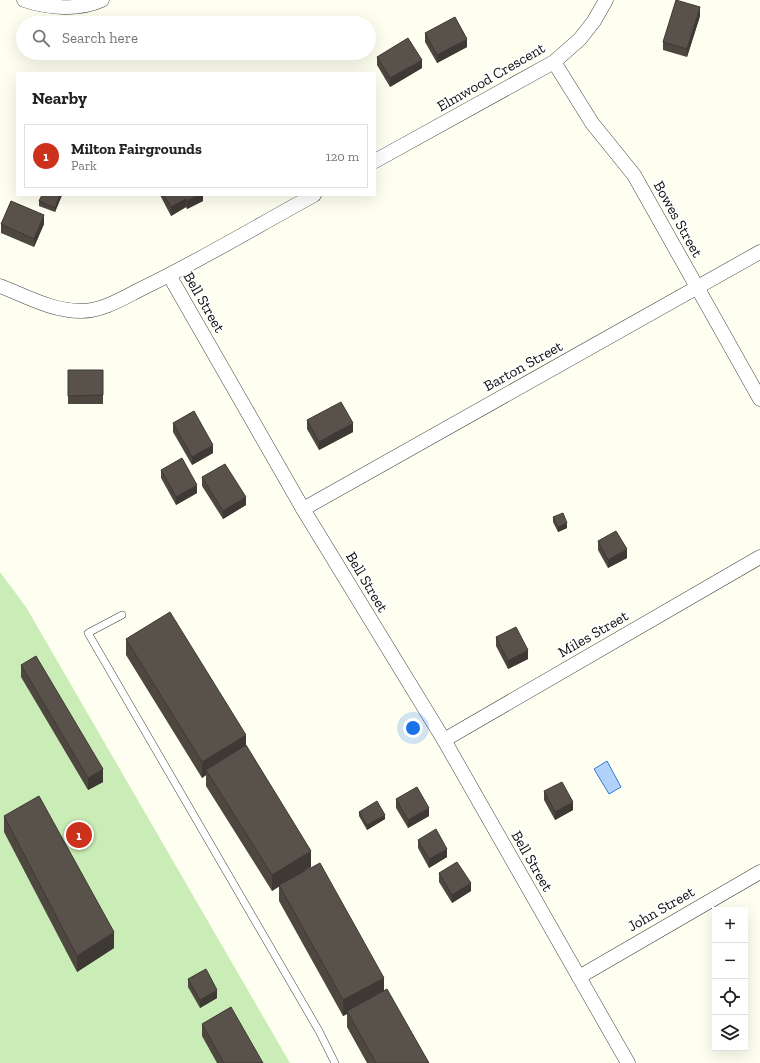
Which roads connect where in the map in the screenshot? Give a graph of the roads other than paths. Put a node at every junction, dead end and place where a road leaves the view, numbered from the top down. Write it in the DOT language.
graph roads {
  1 [pos="24,0"];
  2 [pos="102,0"];
  3 [pos="606,0"];
  4 [pos="554,62"];
  5 [pos="376,160"];
  6 [pos="312,196"];
  7 [pos="760,252"];
  8 [pos="169,275"];
  9 [pos="0,286"];
  10 [pos="697,287"];
  11 [pos="760,400"];
  12 [pos="303,509"];
  13 [pos="760,558"];
  14 [pos="122,614"];
  15 [pos="444,740"];
  16 [pos="760,872"];
  17 [pos="579,977"];
  18 [pos="335,1063"];
  19 [pos="628,1063"];
  1 -- 2 [label="street"];
  3 -- 4 [label="street, Elmwood Crescent"];
  4 -- 5 [label="street, Elmwood Crescent"];
  4 -- 10 [label="street, Bowes Street"];
  6 -- 8 [label="street"];
  7 -- 10 [label="street, Barton Street"];
  8 -- 9 [label="street, Bell Street"];
  8 -- 12 [label="street, Bell Street"];
  10 -- 11 [label="street, Bowes Street"];
  10 -- 12 [label="street, Barton Street"];
  12 -- 15 [label="street, Bell Street"];
  13 -- 15 [label="street, Miles Street"];
  14 -- 18 [label="lane"];
  15 -- 17 [label="street, Bell Street"];
  16 -- 17 [label="street, John Street"];
  17 -- 19 [label="street, Bell Street"];
}
